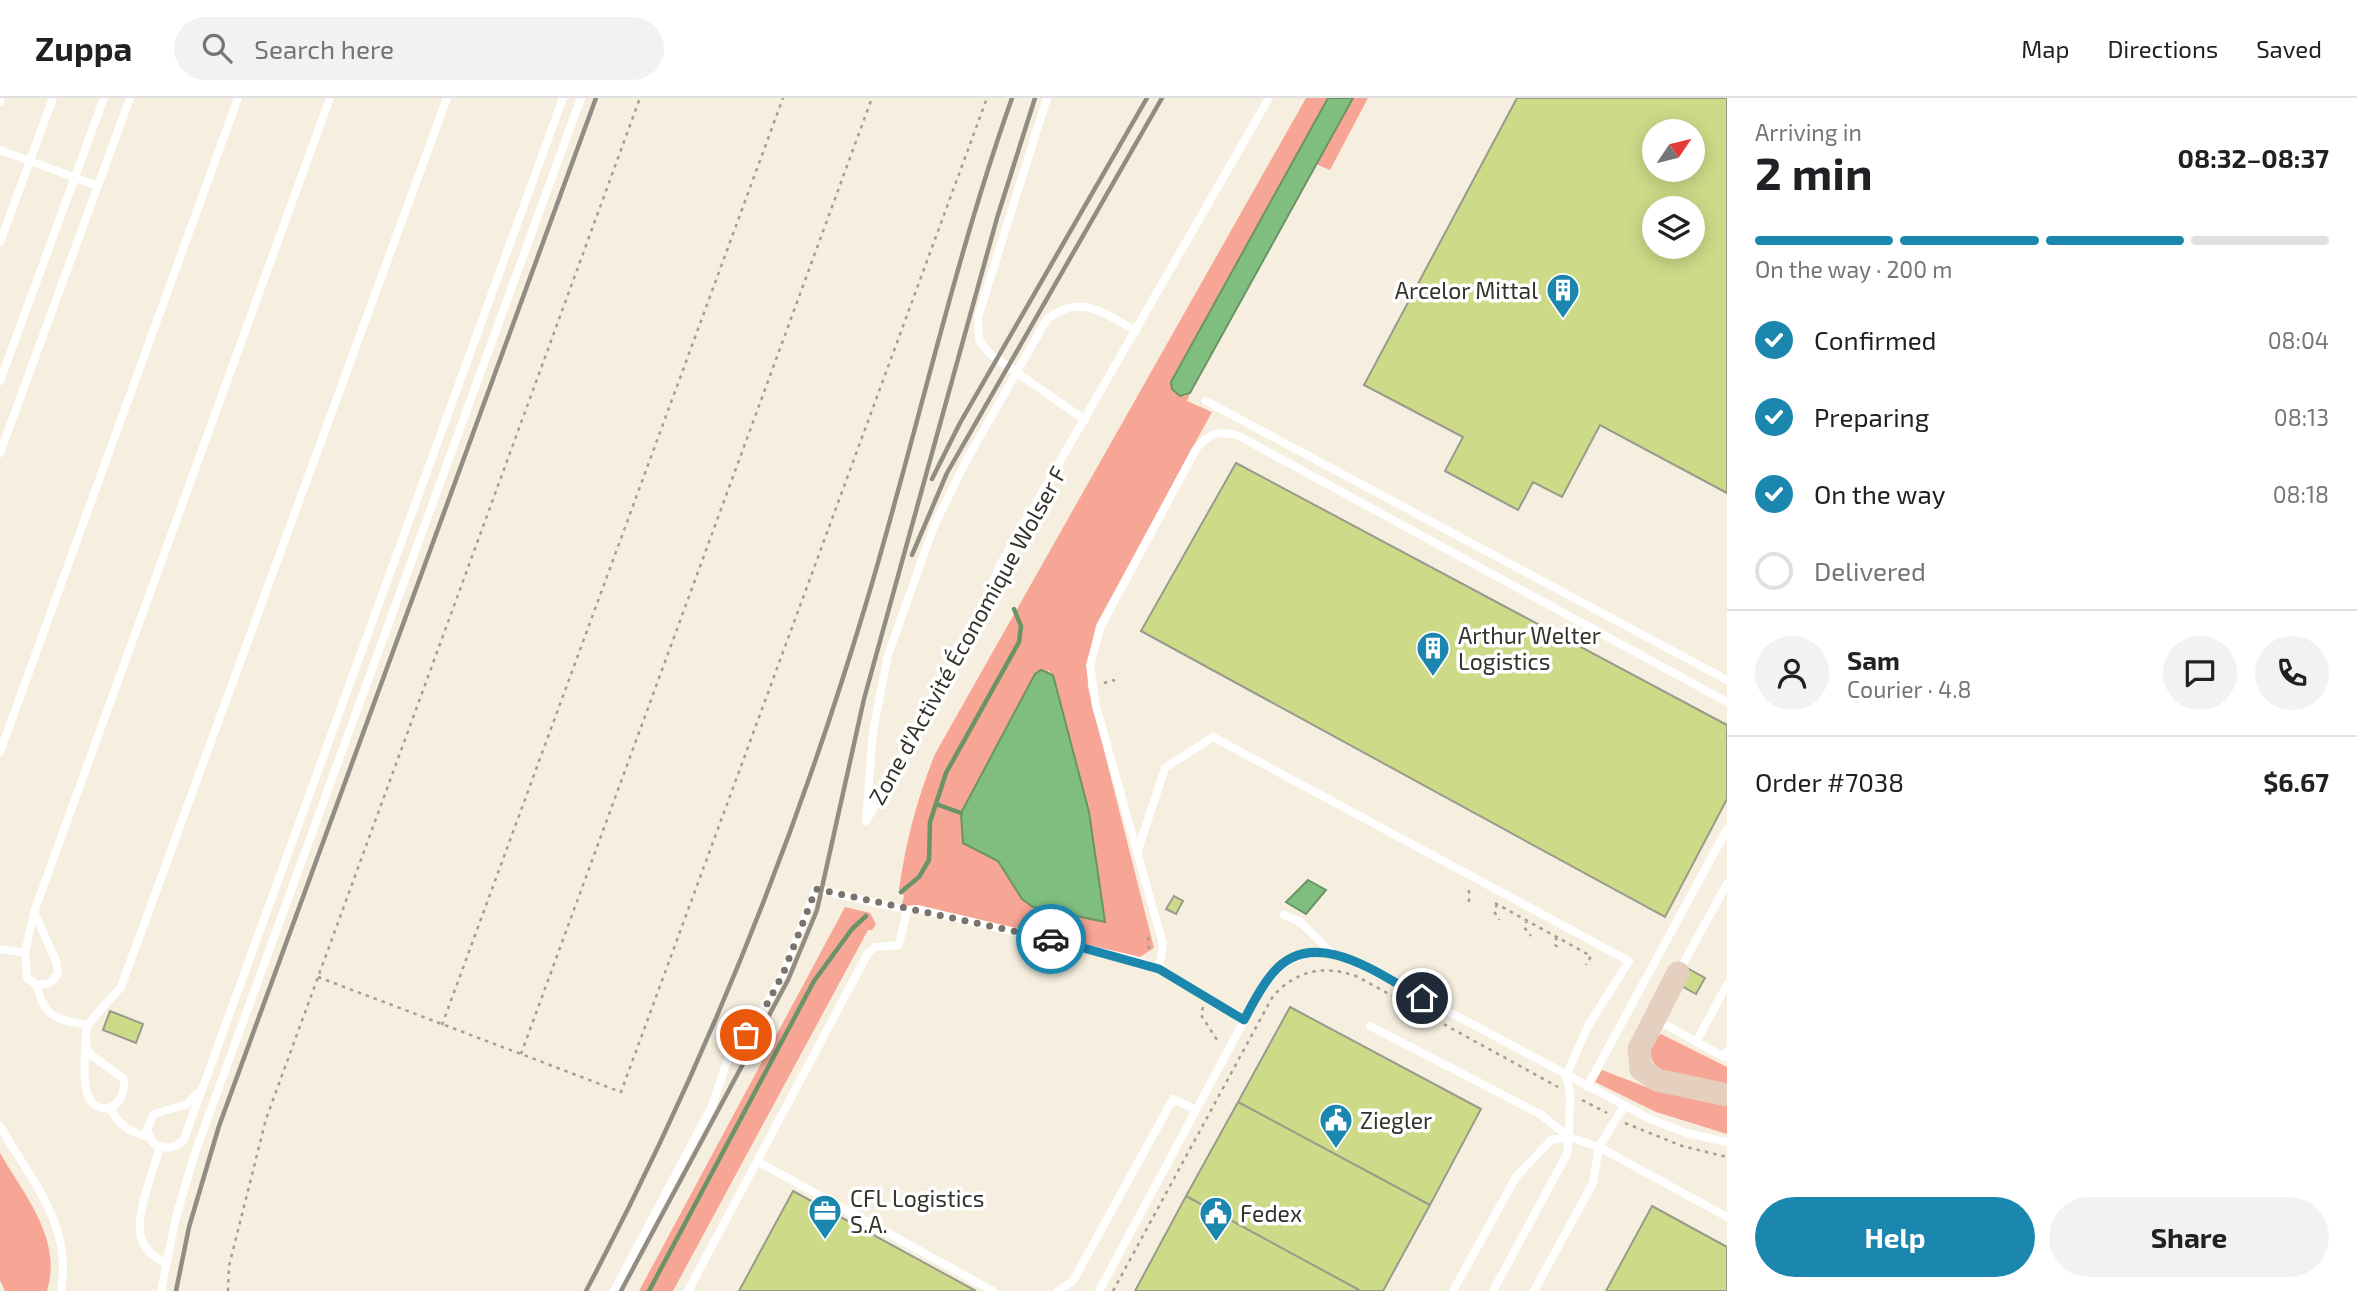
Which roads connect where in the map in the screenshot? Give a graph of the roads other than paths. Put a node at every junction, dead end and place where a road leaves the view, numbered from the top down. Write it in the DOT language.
graph roads {
  1 [pos="53,98"];
  2 [pos="104,98"];
  3 [pos="130,98"];
  4 [pos="238,98"];
  5 [pos="330,98"];
  6 [pos="447,98"];
  7 [pos="563,98"];
  8 [pos="581,98"];
  9 [pos="1047,98"];
  10 [pos="1269,98"];
  11 [pos="0,150"];
  12 [pos="30,161"];
  13 [pos="75,177"];
  14 [pos="98,186"];
  15 [pos="0,242"];
  16 [pos="1136,331"];
  17 [pos="1016,373"];
  18 [pos="0,381"];
  19 [pos="1206,401"];
  20 [pos="1086,420"];
  21 [pos="0,453"];
  22 [pos="1727,680"];
  23 [pos="1727,702"];
  24 [pos="0,752"];
  25 [pos="1727,829"];
  26 [pos="1138,852"];
  27 [pos="1727,884"];
  28 [pos="904,909"];
  29 [pos="34,912"];
  30 [pos="1284,915"];
  31 [pos="0,949"];
  32 [pos="25,953"];
  33 [pos="1332,953"];
  34 [pos="1159,969"];
  35 [pos="1678,973"];
  36 [pos="37,985"];
  37 [pos="1727,985"];
  38 [pos="1654,1019"];
  39 [pos="1244,1020"];
  40 [pos="87,1025"];
  41 [pos="1370,1026"];
  42 [pos="1696,1042"];
  43 [pos="85,1045"];
  44 [pos="1727,1051"];
  45 [pos="1566,1076"];
  46 [pos="1587,1087"];
  47 [pos="197,1094"];
  48 [pos="1727,1095"];
  49 [pos="1624,1106"];
  50 [pos="110,1108"];
  51 [pos="1196,1110"];
  52 [pos="0,1126"];
  53 [pos="149,1136"];
  54 [pos="1569,1137"];
  55 [pos="1727,1142"];
  56 [pos="160,1147"];
  57 [pos="1599,1147"];
  58 [pos="757,1161"];
  59 [pos="1727,1217"];
  60 [pos="165,1264"];
  61 [pos="61,1291"];
  62 [pos="161,1291"];
  63 [pos="614,1291"];
  64 [pos="688,1291"];
  65 [pos="993,1291"];
  66 [pos="1058,1291"];
  67 [pos="1099,1291"];
  68 [pos="1452,1291"];
  69 [pos="1493,1291"];
  70 [pos="1534,1291"];
  1 -- 12 [label="lane"];
  2 -- 13 [label="lane"];
  3 -- 14 [label="lane"];
  4 -- 24 [label="lane"];
  5 -- 29 [label="lane"];
  6 -- 40 [label="lane"];
  7 -- 47 [label="lane"];
  8 -- 60 [label="lane"];
  9 -- 17 [label="lane"];
  10 -- 16 [label="lane, Zone d'Activité Économique Wolser F"];
  11 -- 12 [label="lane"];
  12 -- 13 [label="lane"];
  12 -- 15 [label="lane"];
  13 -- 14 [label="lane"];
  13 -- 18 [label="lane"];
  14 -- 21 [label="lane"];
  16 -- 17 [label="lane, Zone d'Activité Économique Wolser F"];
  16 -- 20 [label="lane, Zone d'Activité Économique Wolser F"];
  17 -- 20 [label="lane"];
  17 -- 20 [label="lane, Zone d'Activité Économique Wolser F"];
  19 -- 22 [label="lane"];
  23 -- 26 [label="lane"];
  25 -- 46 [label="lane"];
  26 -- 34 [label="lane"];
  26 -- 45 [label="lane"];
  27 -- 35 [label="lane"];
  28 -- 34 [label="lane"];
  28 -- 58 [label="lane"];
  28 -- 63 [label="lane"];
  29 -- 32 [label="lane"];
  29 -- 36 [label="lane"];
  30 -- 33 [label="lane"];
  31 -- 32 [label="lane"];
  32 -- 36 [label="lane"];
  33 -- 39 [label="lane"];
  33 -- 45 [label="lane"];
  34 -- 39 [label="lane"];
  35 -- 38 [label="main road"];
  36 -- 40 [label="lane"];
  37 -- 42 [label="lane"];
  38 -- 42 [label="lane"];
  38 -- 48 [label="main road"];
  39 -- 51 [label="lane"];
  40 -- 43 [label="lane"];
  41 -- 54 [label="lane"];
  42 -- 44 [label="lane"];
  43 -- 50 [label="lane"];
  43 -- 50 [label="lane"];
  45 -- 46 [label="lane"];
  45 -- 54 [label="lane"];
  46 -- 49 [label="lane"];
  47 -- 53 [label="lane"];
  47 -- 56 [label="lane"];
  49 -- 55 [label="lane"];
  49 -- 57 [label="lane"];
  50 -- 53 [label="lane"];
  51 -- 66 [label="lane"];
  51 -- 67 [label="lane"];
  52 -- 61 [label="lane"];
  53 -- 56 [label="lane"];
  54 -- 57 [label="lane"];
  54 -- 68 [label="lane"];
  54 -- 69 [label="lane"];
  56 -- 60 [label="lane"];
  57 -- 59 [label="lane"];
  57 -- 70 [label="lane"];
  58 -- 64 [label="lane"];
  58 -- 65 [label="lane"];
  60 -- 62 [label="lane"];
}
